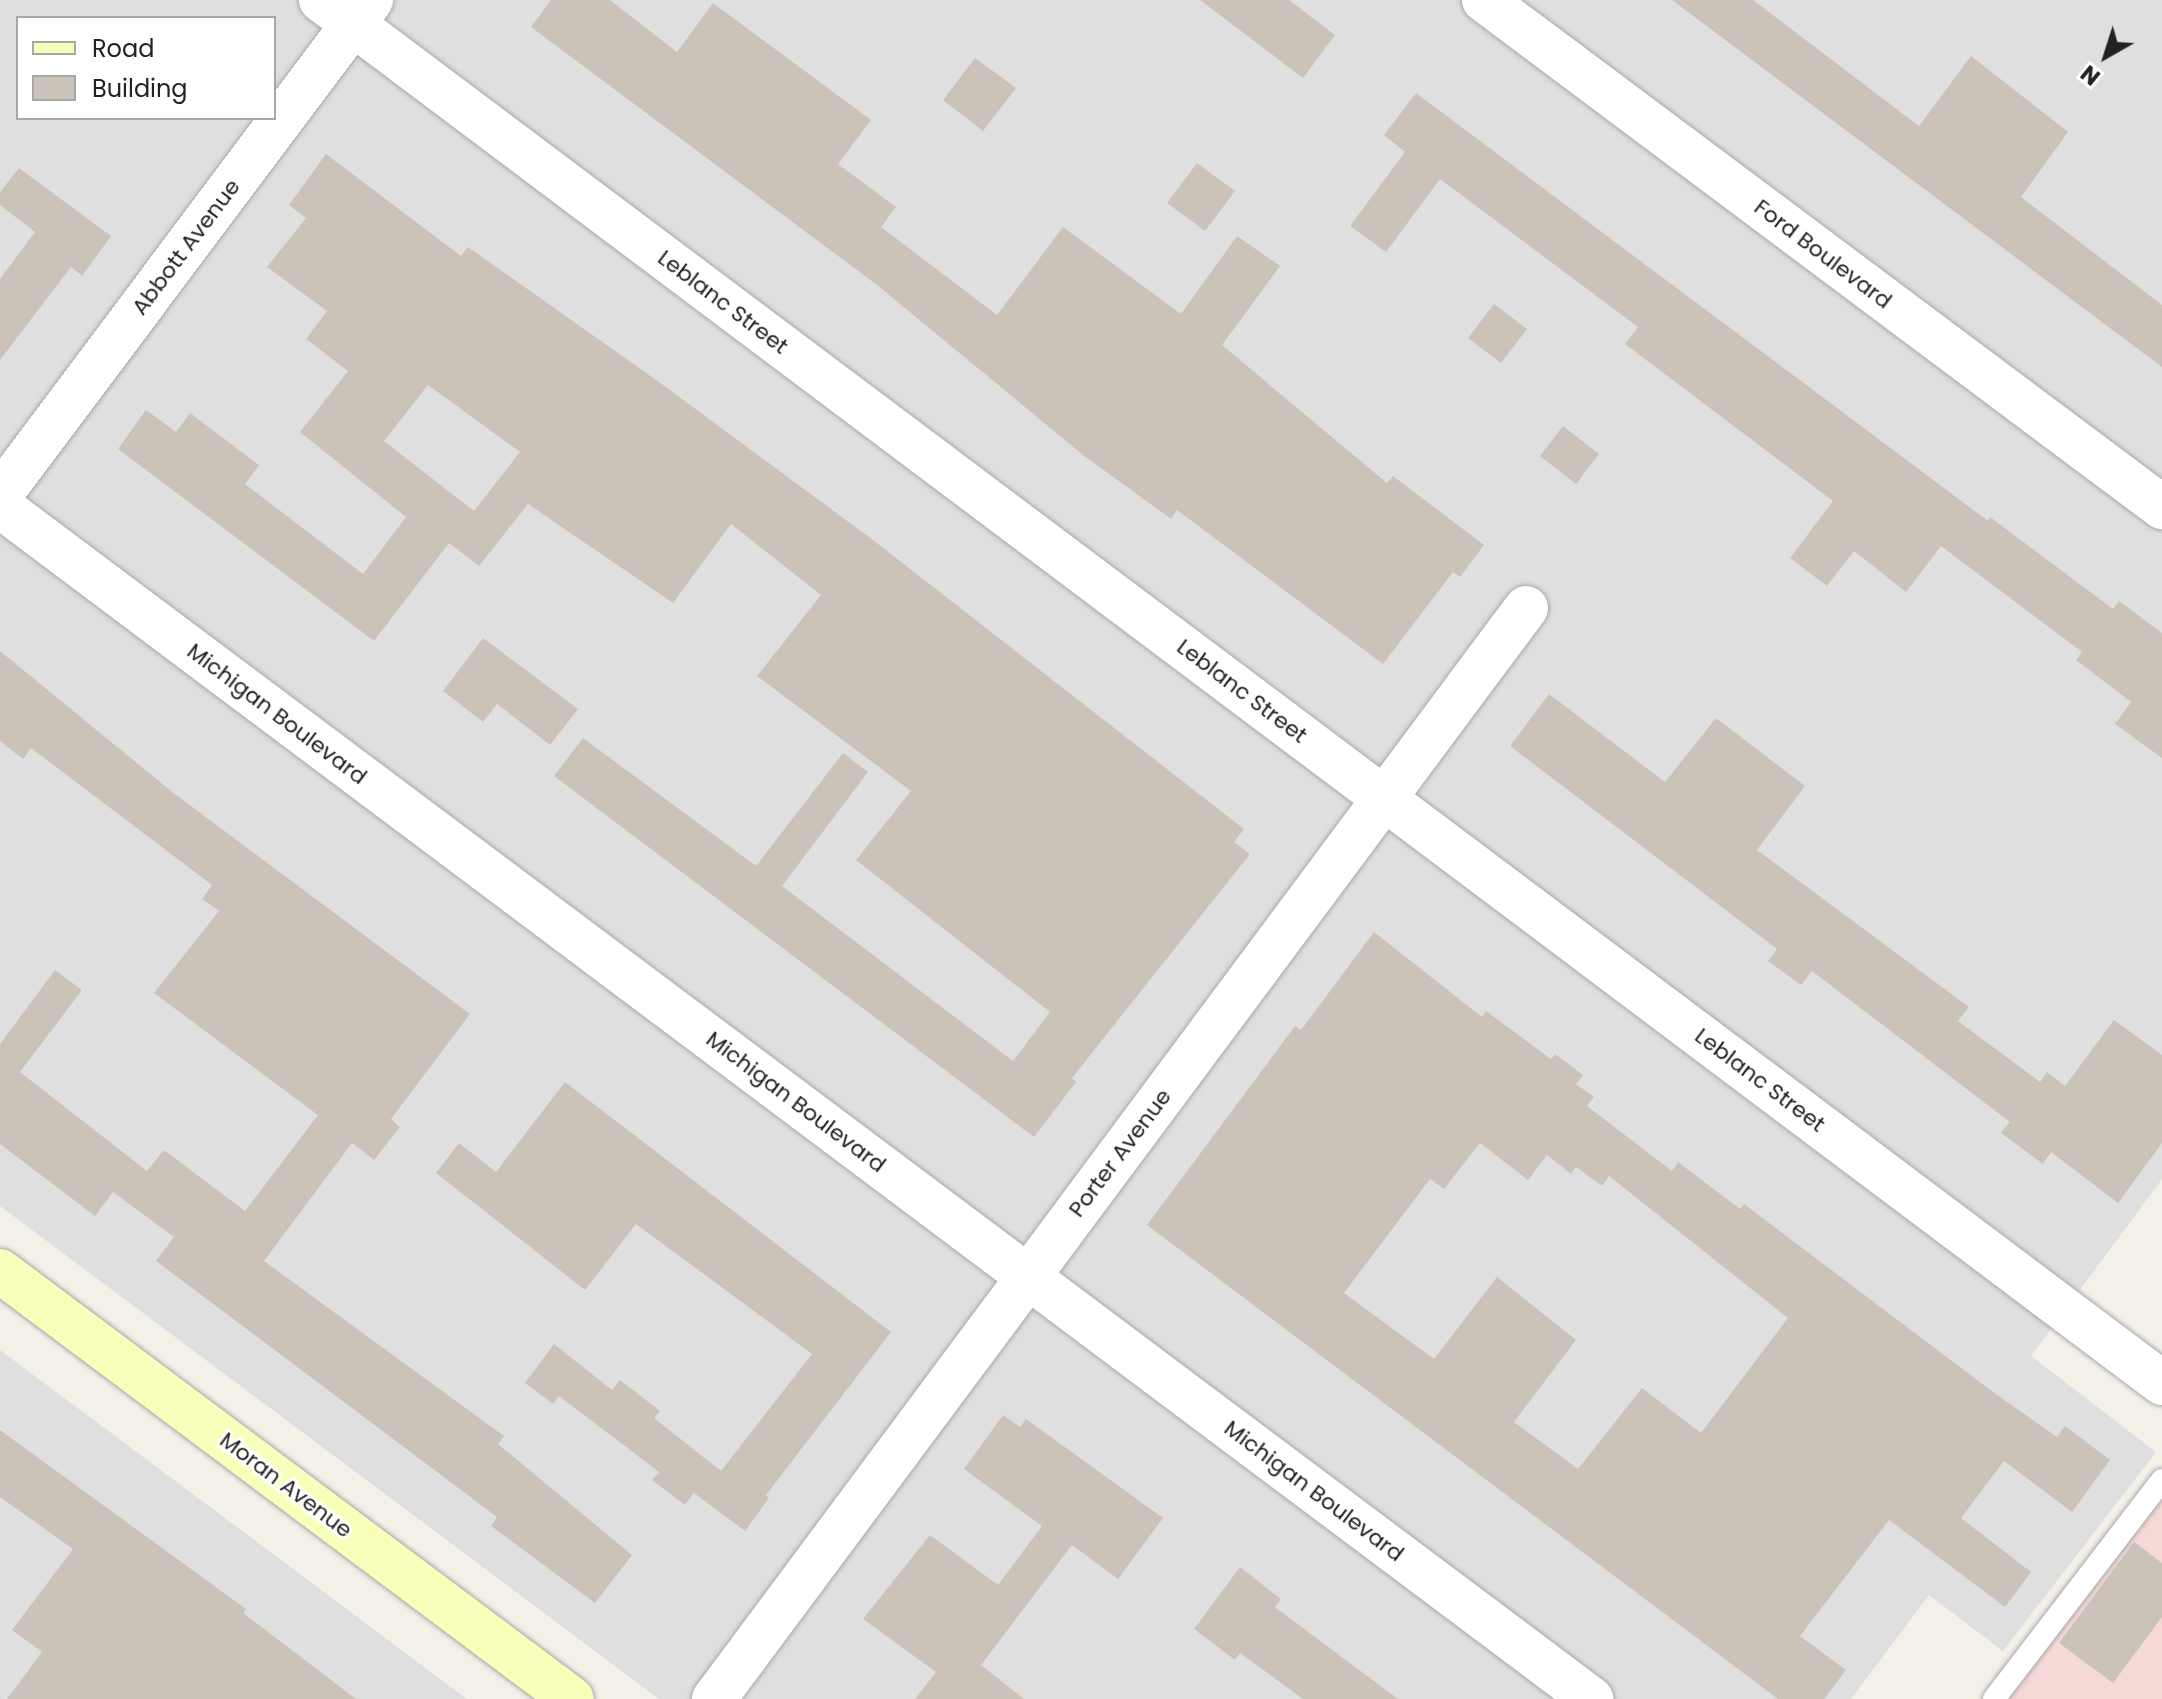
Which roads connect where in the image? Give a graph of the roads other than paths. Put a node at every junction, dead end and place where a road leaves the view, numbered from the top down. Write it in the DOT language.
graph roads {
  1 [pos="1484,0"];
  2 [pos="348,8"];
  3 [pos="276,109"];
  4 [pos="268,120"];
  5 [pos="0,495"];
  6 [pos="0,506"];
  7 [pos="2162,507"];
  8 [pos="1526,608"];
  9 [pos="1385,798"];
  10 [pos="0,1271"];
  11 [pos="1028,1276"];
  12 [pos="2162,1383"];
  13 [pos="2162,1480"];
  14 [pos="572,1699"];
  15 [pos="714,1699"];
  16 [pos="1591,1699"];
  17 [pos="1994,1699"];
  1 -- 7 [label="street, Ford Boulevard"];
  2 -- 3 [label="street, Abbott Avenue"];
  2 -- 9 [label="street, Leblanc Street"];
  4 -- 5 [label="street, Abbott Avenue"];
  6 -- 11 [label="street, Michigan Boulevard"];
  8 -- 9 [label="street, Porter Avenue"];
  9 -- 11 [label="street, Porter Avenue"];
  9 -- 12 [label="street, Leblanc Street"];
  10 -- 14 [label="street, Moran Avenue"];
  11 -- 15 [label="street, Porter Avenue"];
  11 -- 16 [label="street, Michigan Boulevard"];
  13 -- 17 [label="lane"];
}
